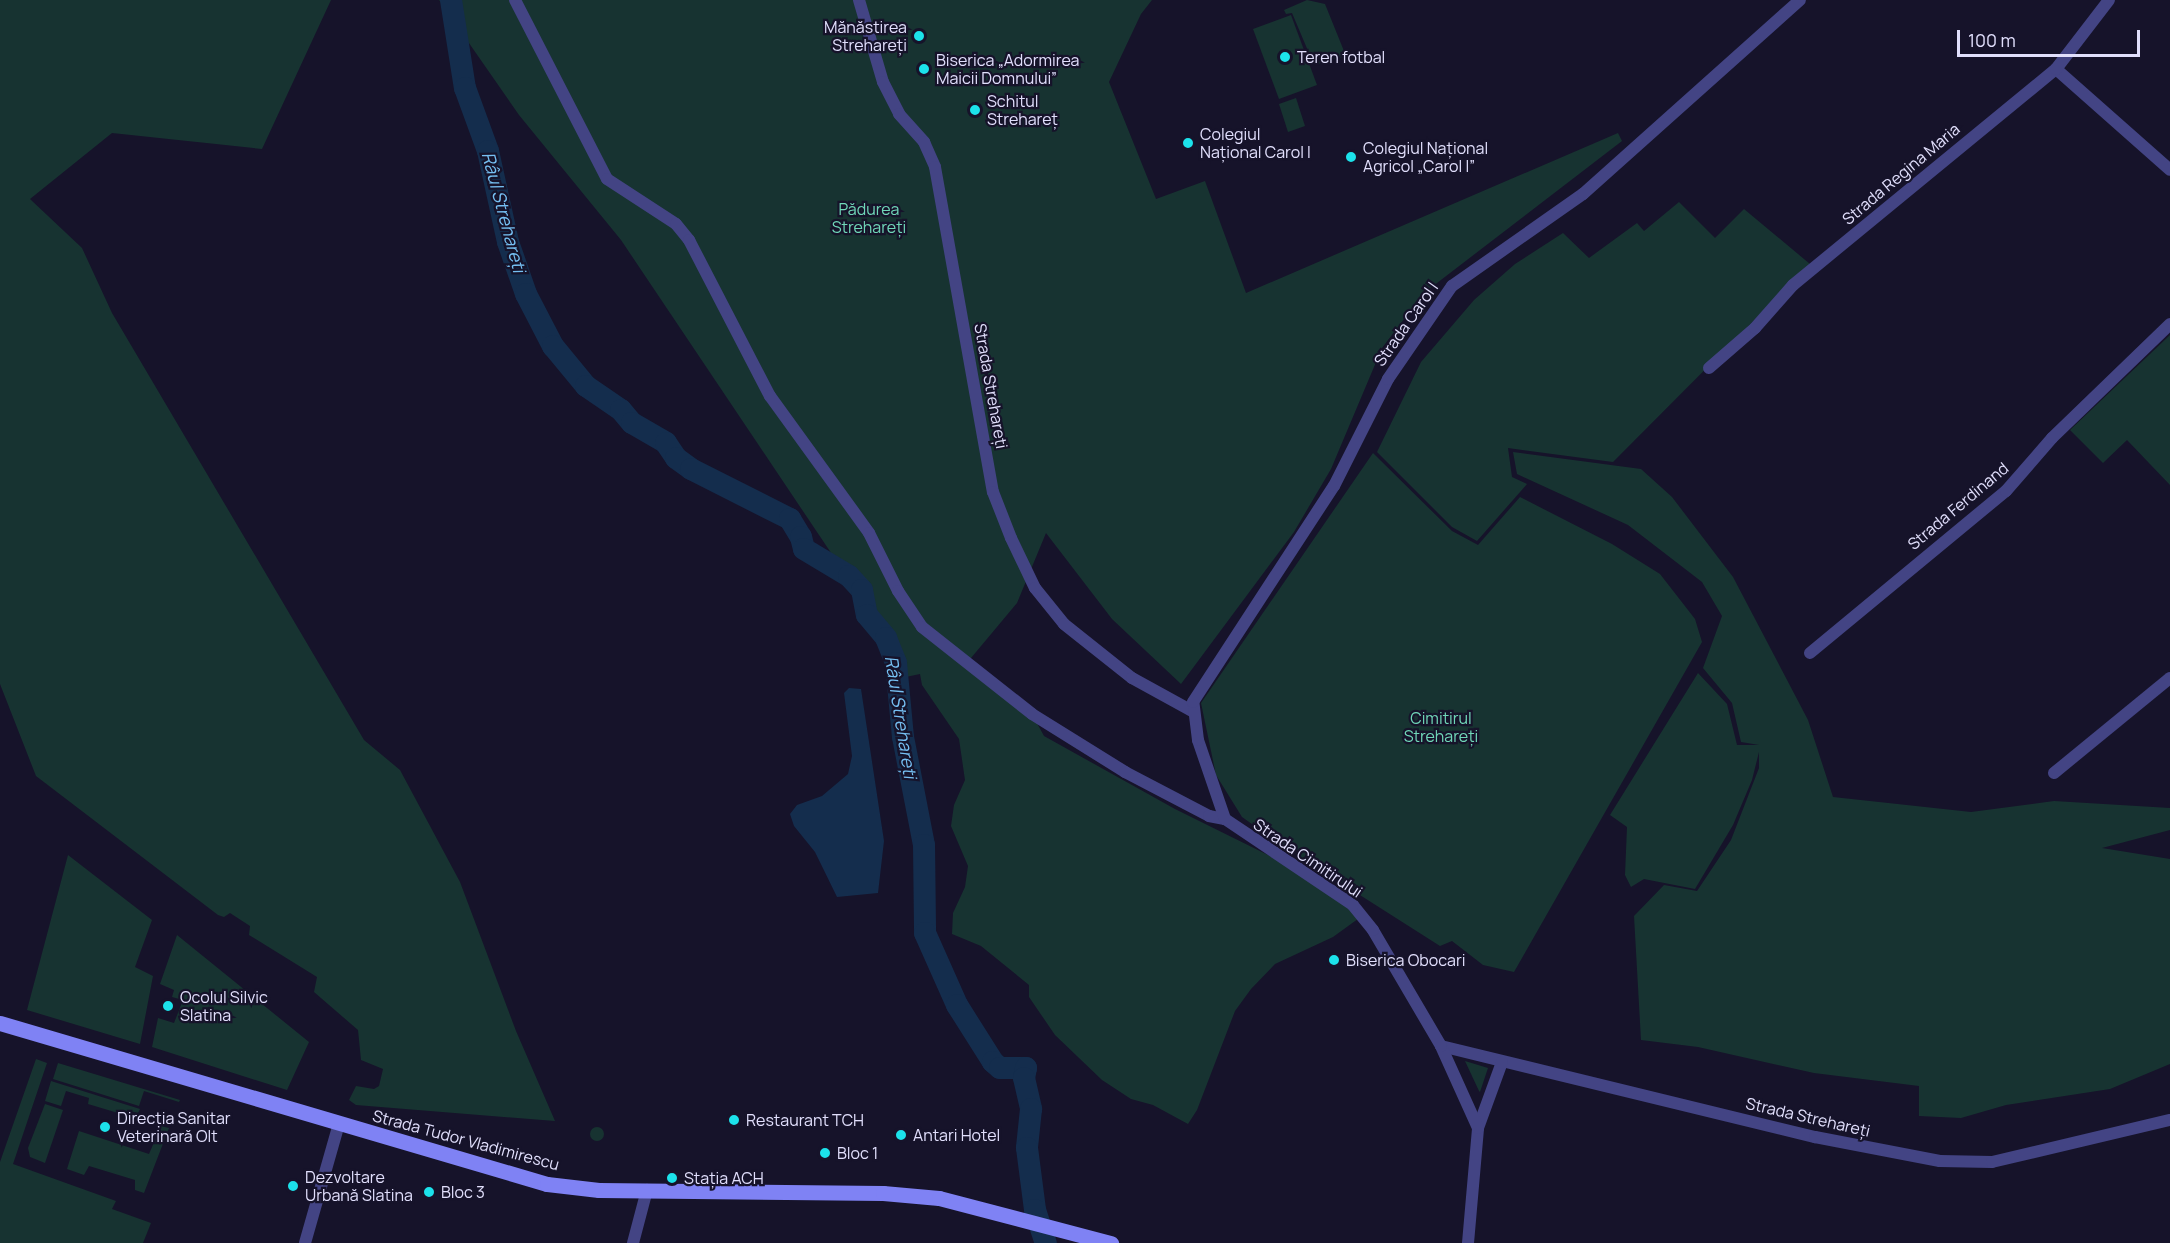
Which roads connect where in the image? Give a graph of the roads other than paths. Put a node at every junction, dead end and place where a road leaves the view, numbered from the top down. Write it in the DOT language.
graph roads {
  1 [pos="515,0"];
  2 [pos="859,0"];
  3 [pos="1800,0"];
  4 [pos="2109,0"];
  5 [pos="2055,69"];
  6 [pos="2170,170"];
  7 [pos="2170,324"];
  8 [pos="1709,369"];
  9 [pos="1810,653"];
  10 [pos="2170,678"];
  11 [pos="1192,711"];
  12 [pos="2054,773"];
  13 [pos="1225,819"];
  14 [pos="0,1023"];
  15 [pos="1441,1046"];
  16 [pos="1502,1062"];
  17 [pos="2170,1120"];
  18 [pos="339,1124"];
  19 [pos="1478,1128"];
  20 [pos="647,1190"];
  21 [pos="305,1243"];
  22 [pos="633,1243"];
  23 [pos="1111,1243"];
  24 [pos="1468,1243"];
  1 -- 13 [label="street, Strada Cimitirului"];
  2 -- 11 [label="street, Strada Strehareți"];
  3 -- 11 [label="street, Strada Carol I"];
  4 -- 5 [label="street, Strada Regina Maria"];
  5 -- 6 [label="street"];
  5 -- 8 [label="street, Strada Regina Maria"];
  7 -- 9 [label="street, Strada Ferdinand"];
  10 -- 12 [label="street"];
  11 -- 13 [label="street"];
  13 -- 15 [label="street, Strada Cimitirului"];
  14 -- 18 [label="main road, Strada Tudor Vladimirescu"];
  15 -- 16 [label="street, Strada Strehareți"];
  15 -- 19 [label="street, Strada Cimitirului"];
  16 -- 17 [label="street, Strada Strehareți"];
  16 -- 19 [label="street, Strada Cimitirului"];
  18 -- 20 [label="main road, Strada Tudor Vladimirescu"];
  18 -- 21 [label="street"];
  19 -- 24 [label="street, Strada Cimitirului"];
  20 -- 22 [label="street"];
  20 -- 23 [label="main road, Strada Tudor Vladimirescu"];
}
